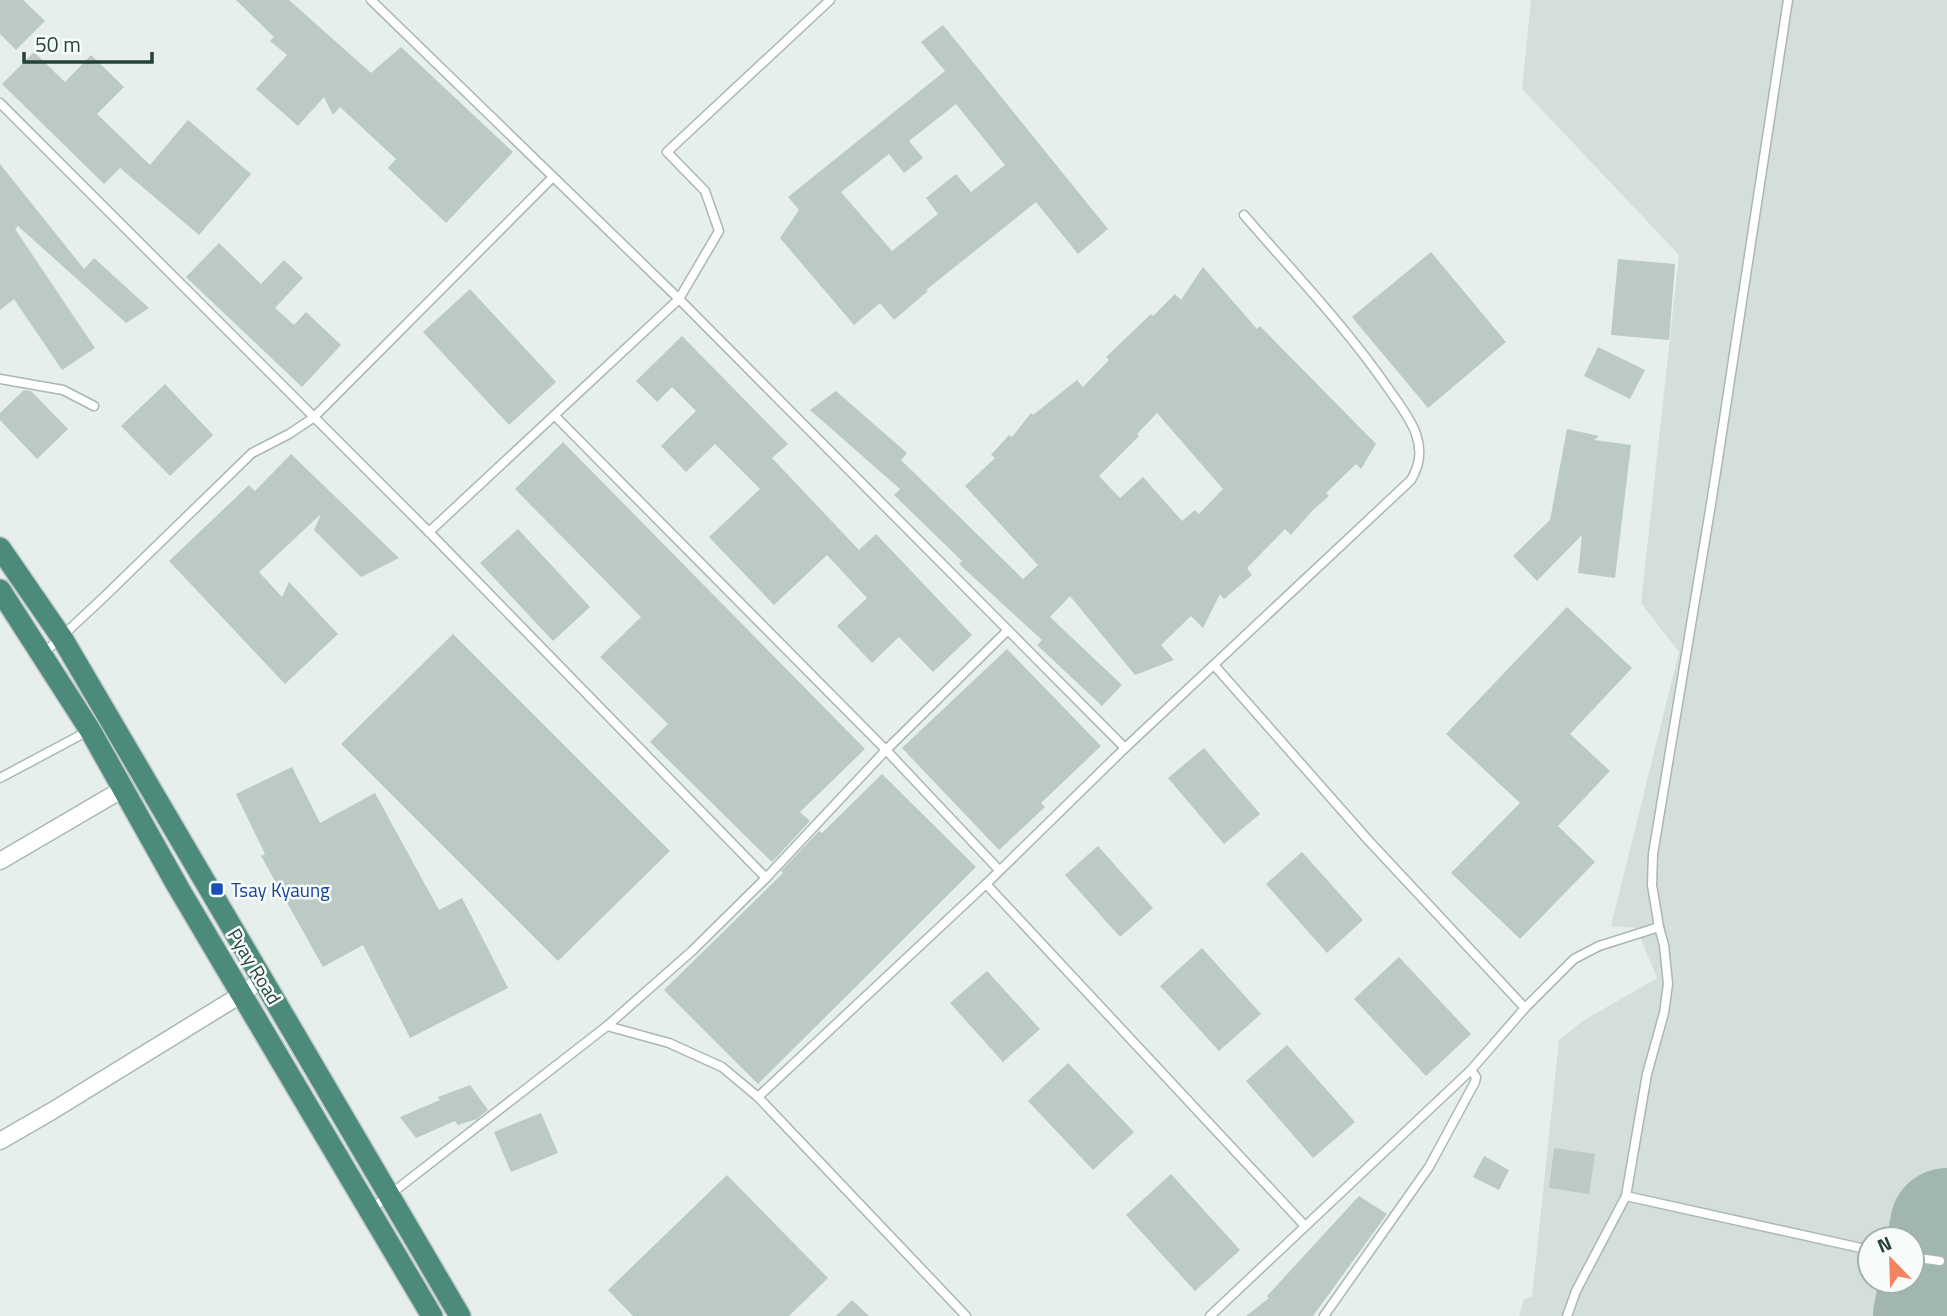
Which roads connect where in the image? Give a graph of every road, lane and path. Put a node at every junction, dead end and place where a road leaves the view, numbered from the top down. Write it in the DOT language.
graph roads {
  1 [pos="371,0"];
  2 [pos="830,0"];
  3 [pos="1788,0"];
  4 [pos="0,103"];
  5 [pos="553,177"];
  6 [pos="1244,215"];
  7 [pos="679,299"];
  8 [pos="0,379"];
  9 [pos="94,406"];
  10 [pos="555,416"];
  11 [pos="314,417"];
  12 [pos="429,532"];
  13 [pos="0,548"];
  14 [pos="0,590"];
  15 [pos="1008,630"];
  16 [pos="62,638"];
  17 [pos="43,653"];
  18 [pos="1214,665"];
  19 [pos="107,716"];
  20 [pos="90,730"];
  21 [pos="1125,748"];
  22 [pos="886,750"];
  23 [pos="0,778"];
  24 [pos="124,789"];
  25 [pos="0,861"];
  26 [pos="999,870"];
  27 [pos="766,878"];
  28 [pos="986,884"];
  29 [pos="1659,926"];
  30 [pos="262,979"];
  31 [pos="243,994"];
  32 [pos="1525,1008"];
  33 [pos="607,1026"];
  34 [pos="1471,1070"];
  35 [pos="758,1097"];
  36 [pos="344,1118"];
  37 [pos="324,1130"];
  38 [pos="0,1141"];
  39 [pos="1626,1196"];
  40 [pos="390,1197"];
  41 [pos="370,1210"];
  42 [pos="1305,1226"];
  43 [pos="1856,1247"];
  44 [pos="1926,1259"];
  45 [pos="1940,1261"];
  46 [pos="432,1316"];
  47 [pos="460,1316"];
  48 [pos="966,1316"];
  49 [pos="1210,1316"];
  50 [pos="1324,1316"];
  51 [pos="1567,1316"];
  1 -- 5 [label="lane"];
  2 -- 7 [label="lane"];
  3 -- 29 [label="lane"];
  4 -- 11 [label="lane"];
  5 -- 7 [label="lane"];
  5 -- 11 [label="lane"];
  6 -- 18 [label="lane"];
  7 -- 10 [label="lane"];
  7 -- 15 [label="lane"];
  8 -- 9 [label="lane"];
  10 -- 12 [label="lane"];
  10 -- 22 [label="lane"];
  11 -- 12 [label="lane"];
  11 -- 16 [label="lane"];
  12 -- 27 [label="lane"];
  13 -- 16 [label="highway, Pyay Road"];
  14 -- 17 [label="highway, Pyay Road"];
  15 -- 21 [label="lane"];
  15 -- 22 [label="lane"];
  16 -- 17 [label="lane"];
  16 -- 19 [label="highway, Pyay Road"];
  17 -- 20 [label="highway, Pyay Road"];
  18 -- 21 [label="lane"];
  18 -- 32 [label="lane"];
  19 -- 20 [label="lane"];
  19 -- 30 [label="highway, Pyay Road"];
  20 -- 23 [label="lane"];
  20 -- 24 [label="highway, Pyay Road"];
  21 -- 26 [label="lane"];
  22 -- 26 [label="lane"];
  22 -- 27 [label="lane"];
  24 -- 25 [label="street"];
  24 -- 31 [label="highway, Pyay Road"];
  26 -- 28 [label="lane"];
  27 -- 33 [label="lane"];
  28 -- 35 [label="lane"];
  28 -- 42 [label="lane"];
  29 -- 32 [label="lane"];
  29 -- 39 [label="lane"];
  30 -- 31 [label="street"];
  30 -- 36 [label="highway, Pyay Road"];
  31 -- 37 [label="highway, Pyay Road"];
  31 -- 38 [label="street"];
  32 -- 34 [label="lane"];
  33 -- 35 [label="lane"];
  33 -- 40 [label="lane"];
  34 -- 42 [label="lane"];
  34 -- 50 [label="lane"];
  35 -- 48 [label="lane"];
  36 -- 37 [label="highway"];
  36 -- 40 [label="highway, Pyay Road"];
  37 -- 41 [label="highway, Pyay Road"];
  39 -- 43 [label="lane"];
  39 -- 51 [label="lane"];
  40 -- 41 [label="lane"];
  40 -- 47 [label="highway, Pyay Road"];
  41 -- 46 [label="highway, Pyay Road"];
  42 -- 49 [label="lane"];
  44 -- 45 [label="lane"];
}
